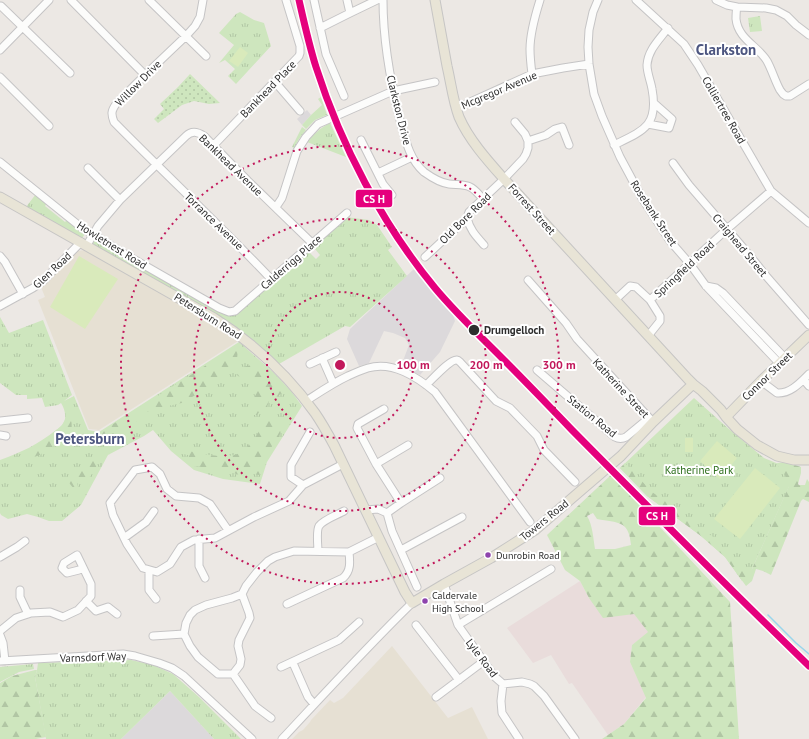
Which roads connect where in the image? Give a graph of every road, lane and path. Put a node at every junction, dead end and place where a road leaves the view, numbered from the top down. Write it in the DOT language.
graph roads {
  1 [pos="49,0"];
  2 [pos="71,0"];
  3 [pos="149,0"];
  4 [pos="203,0"];
  5 [pos="286,0"];
  6 [pos="314,0"];
  7 [pos="347,0"];
  8 [pos="377,0"];
  9 [pos="383,0"];
  10 [pos="435,0"];
  11 [pos="540,0"];
  12 [pos="598,0"];
  13 [pos="636,0"];
  14 [pos="716,0"];
  15 [pos="768,0"];
  16 [pos="2,4"];
  17 [pos="737,7"];
  18 [pos="766,8"];
  19 [pos="350,13"];
  20 [pos="23,27"];
  21 [pos="320,28"];
  22 [pos="668,28"];
  23 [pos="809,35"];
  24 [pos="186,36"];
  25 [pos="0,50"];
  26 [pos="206,56"];
  27 [pos="589,64"];
  28 [pos="70,73"];
  29 [pos="145,74"];
  30 [pos="532,74"];
  31 [pos="0,77"];
  32 [pos="275,82"];
  33 [pos="435,82"];
  34 [pos="809,84"];
  35 [pos="393,91"];
  36 [pos="344,96"];
  37 [pos="654,103"];
  38 [pos="456,108"];
  39 [pos="300,111"];
  40 [pos="515,122"];
  41 [pos="648,124"];
  42 [pos="44,125"];
  43 [pos="361,140"];
  44 [pos="528,141"];
  45 [pos="569,145"];
  46 [pos="614,145"];
  47 [pos="213,146"];
  48 [pos="412,157"];
  49 [pos="0,162"];
  50 [pos="673,163"];
  51 [pos="156,164"];
  52 [pos="88,168"];
  53 [pos="378,173"];
  54 [pos="504,179"];
  55 [pos="771,191"];
  56 [pos="392,195"];
  57 [pos="0,196"];
  58 [pos="483,199"];
  59 [pos="120,200"];
  60 [pos="276,207"];
  61 [pos="348,213"];
  62 [pos="467,218"];
  63 [pos="809,223"];
  64 [pos="727,229"];
  65 [pos="93,234"];
  66 [pos="312,243"];
  67 [pos="84,244"];
  68 [pos="484,245"];
  69 [pos="0,256"];
  70 [pos="425,257"];
  71 [pos="690,264"];
  72 [pos="271,279"];
  73 [pos="528,280"];
  74 [pos="23,294"];
  75 [pos="615,300"];
  76 [pos="650,300"];
  77 [pos="0,306"];
  78 [pos="235,311"];
  79 [pos="809,325"];
  80 [pos="809,335"];
  81 [pos="648,336"];
  82 [pos="336,352"];
  83 [pos="322,358"];
  84 [pos="782,361"];
  85 [pos="310,364"];
  86 [pos="537,370"];
  87 [pos="806,377"];
  88 [pos="761,381"];
  89 [pos="333,383"];
  90 [pos="693,384"];
  91 [pos="426,385"];
  92 [pos="809,386"];
  93 [pos="306,401"];
  94 [pos="384,409"];
  95 [pos="726,417"];
  96 [pos="28,418"];
  97 [pos="651,420"];
  98 [pos="0,421"];
  99 [pos="310,432"];
  100 [pos="408,445"];
  101 [pos="561,455"];
  102 [pos="809,460"];
  103 [pos="555,461"];
  104 [pos="343,464"];
  105 [pos="376,464"];
  106 [pos="440,478"];
  107 [pos="574,482"];
  108 [pos="303,486"];
  109 [pos="401,503"];
  110 [pos="366,510"];
  111 [pos="154,511"];
  112 [pos="344,512"];
  113 [pos="387,513"];
  114 [pos="462,517"];
  115 [pos="530,522"];
  116 [pos="228,530"];
  117 [pos="379,537"];
  118 [pos="124,538"];
  119 [pos="199,539"];
  120 [pos="25,540"];
  121 [pos="401,550"];
  122 [pos="318,552"];
  123 [pos="349,552"];
  124 [pos="0,557"];
  125 [pos="548,569"];
  126 [pos="79,570"];
  127 [pos="149,570"];
  128 [pos="205,578"];
  129 [pos="444,584"];
  130 [pos="417,587"];
  131 [pos="20,590"];
  132 [pos="242,594"];
  133 [pos="156,599"];
  134 [pos="86,601"];
  135 [pos="412,603"];
  136 [pos="287,604"];
  137 [pos="28,614"];
  138 [pos="117,614"];
  139 [pos="359,622"];
  140 [pos="416,625"];
  141 [pos="458,625"];
  142 [pos="0,631"];
  143 [pos="184,634"];
  144 [pos="0,635"];
  145 [pos="153,636"];
  146 [pos="2,661"];
  147 [pos="484,661"];
  148 [pos="293,662"];
  149 [pos="282,667"];
  150 [pos="233,674"];
  151 [pos="459,680"];
  152 [pos="503,684"];
  153 [pos="436,697"];
  154 [pos="314,704"];
  155 [pos="271,718"];
  156 [pos="518,737"];
  157 [pos="252,739"];
  158 [pos="282,739"];
  159 [pos="510,739"];
  160 [pos="575,739"];
  1 -- 20 [label="street"];
  2 -- 29 [label="street"];
  3 -- 24 [label="street"];
  4 -- 24 [label="street, Willow Drive"];
  5 -- 32 [label="street, Bankhead Place"];
  6 -- 21 [label="street"];
  7 -- 19 [label="street"];
  8 -- 19 [label="street"];
  9 -- 35 [label="street, Clarkston Drive"];
  10 -- 38 [label="main road, Forrest Street"];
  11 -- 30 [label="street"];
  12 -- 27 [label="street, Rosebank Street"];
  13 -- 22 [label="street, Colliertree Road"];
  14 -- 17 [label="street"];
  15 -- 18 [label="street"];
  16 -- 20 [label="street"];
  17 -- 18 [label="street"];
  17 -- 34 [label="street"];
  18 -- 23 [label="street"];
  19 -- 21 [label="street"];
  20 -- 25 [label="street"];
  20 -- 28 [label="street"];
  21 -- 36 [label="street"];
  22 -- 37 [label="street"];
  22 -- 55 [label="street, Colliertree Road"];
  24 -- 26 [label="street"];
  24 -- 29 [label="street, Willow Drive"];
  27 -- 30 [label="street, Mcgregor Avenue"];
  27 -- 46 [label="street, Rosebank Street"];
  29 -- 51 [label="street, Willow Drive"];
  30 -- 38 [label="street, Mcgregor Avenue"];
  31 -- 42 [label="street"];
  32 -- 39 [label="street"];
  32 -- 47 [label="street, Bankhead Place"];
  33 -- 35 [label="street"];
  35 -- 48 [label="street, Clarkston Drive"];
  35 -- 60 [label="street"];
  37 -- 41 [label="street"];
  37 -- 41 [label="street"];
  38 -- 54 [label="main road, Forrest Street"];
  40 -- 44 [label="street"];
  41 -- 46 [label="street"];
  43 -- 53 [label="street"];
  44 -- 45 [label="street"];
  44 -- 54 [label="street, Old Bore Road"];
  46 -- 71 [label="street, Rosebank Street"];
  47 -- 51 [label="street, Bankhead Avenue"];
  47 -- 60 [label="street, Bankhead Avenue"];
  48 -- 53 [label="street"];
  48 -- 58 [label="street, Clarkston Drive"];
  49 -- 65 [label="street, Howletnest Road"];
  50 -- 64 [label="street, Craighead Street"];
  51 -- 59 [label="street, Bankhead Avenue"];
  51 -- 72 [label="street, Torrance Avenue"];
  52 -- 59 [label="street"];
  53 -- 56 [label="street"];
  54 -- 58 [label="street, Old Bore Road"];
  54 -- 75 [label="main road, Forrest Street"];
  55 -- 63 [label="street, Colliertree Road"];
  55 -- 64 [label="street, Springfield Road"];
  57 -- 67 [label="main road, Petersburn Road"];
  58 -- 62 [label="street, Old Bore Road"];
  59 -- 65 [label="street, Bankhead Avenue"];
  60 -- 66 [label="street, Bankhead Avenue"];
  61 -- 66 [label="street, Calderrigg Place"];
  62 -- 68 [label="street"];
  62 -- 70 [label="street, Old Bore Road"];
  64 -- 71 [label="street, Springfield Road"];
  64 -- 79 [label="street, Craighead Street"];
  65 -- 67 [label="street, Bankhead Avenue"];
  65 -- 78 [label="street, Howletnest Road"];
  66 -- 72 [label="street, Calderrigg Place"];
  67 -- 74 [label="street, Glen Road"];
  67 -- 93 [label="main road, Petersburn Road"];
  69 -- 74 [label="street"];
  71 -- 76 [label="street, Springfield Road"];
  71 -- 84 [label="street, Rosebank Street"];
  72 -- 78 [label="street, Calderrigg Place"];
  73 -- 97 [label="street, Katherine Street"];
  74 -- 77 [label="street, Glen Road"];
  75 -- 76 [label="street"];
  75 -- 81 [label="main road, Forrest Street"];
  76 -- 81 [label="street"];
  80 -- 84 [label="main road, Connor Street"];
  81 -- 90 [label="main road, Forrest Street"];
  82 -- 83 [label="street"];
  83 -- 85 [label="street"];
  83 -- 89 [label="street"];
  84 -- 88 [label="main road, Connor Street"];
  86 -- 97 [label="street, Station Road"];
  87 -- 88 [label="street"];
  87 -- 92 [label="street"];
  88 -- 95 [label="main road, Connor Street"];
  89 -- 91 [label="street"];
  89 -- 93 [label="street"];
  90 -- 95 [label="main road, Forrest Street"];
  90 -- 97 [label="main road, Towers Road"];
  91 -- 103 [label="street"];
  91 -- 115 [label="street"];
  93 -- 104 [label="main road, Petersburn Road"];
  94 -- 105 [label="street"];
  95 -- 102 [label="main road, Forrest Street"];
  96 -- 98 [label="street"];
  97 -- 129 [label="main road, Towers Road"];
  99 -- 108 [label="street"];
  100 -- 105 [label="street"];
  101 -- 103 [label="street"];
  103 -- 107 [label="street"];
  104 -- 108 [label="street"];
  104 -- 110 [label="main road, Petersburn Road"];
  105 -- 109 [label="street"];
  106 -- 109 [label="street"];
  108 -- 116 [label="street"];
  109 -- 113 [label="street"];
  110 -- 113 [label="street"];
  110 -- 117 [label="main road, Petersburn Road"];
  111 -- 118 [label="street"];
  112 -- 122 [label="street"];
  113 -- 121 [label="street"];
  114 -- 121 [label="street"];
  116 -- 118 [label="street"];
  116 -- 119 [label="street"];
  117 -- 123 [label="street"];
  117 -- 135 [label="main road, Petersburn Road"];
  118 -- 127 [label="street"];
  119 -- 127 [label="street"];
  119 -- 128 [label="street"];
  120 -- 124 [label="street"];
  121 -- 130 [label="street"];
  122 -- 123 [label="street"];
  122 -- 132 [label="street"];
  123 -- 136 [label="street"];
  125 -- 141 [label="street"];
  126 -- 134 [label="street"];
  127 -- 133 [label="street"];
  129 -- 135 [label="main road, Towers Road"];
  129 -- 141 [label="street, Lyle Road"];
  131 -- 137 [label="street"];
  132 -- 143 [label="street"];
  132 -- 150 [label="street"];
  134 -- 137 [label="street"];
  134 -- 138 [label="street"];
  135 -- 154 [label="street, Towers Road"];
  137 -- 142 [label="street"];
  139 -- 148 [label="street"];
  140 -- 151 [label="street"];
  141 -- 147 [label="street, Lyle Road"];
  143 -- 145 [label="street"];
  143 -- 150 [label="street"];
  144 -- 146 [label="street"];
  146 -- 157 [label="street, Varnsdorf Way"];
  147 -- 151 [label="street"];
  147 -- 152 [label="street, Lyle Road"];
  148 -- 149 [label="street"];
  148 -- 154 [label="street"];
  150 -- 155 [label="street"];
  151 -- 153 [label="street"];
  152 -- 156 [label="street"];
  152 -- 160 [label="street, Lyle Road"];
  154 -- 158 [label="street, Towers Road"];
  156 -- 159 [label="street"];
}
